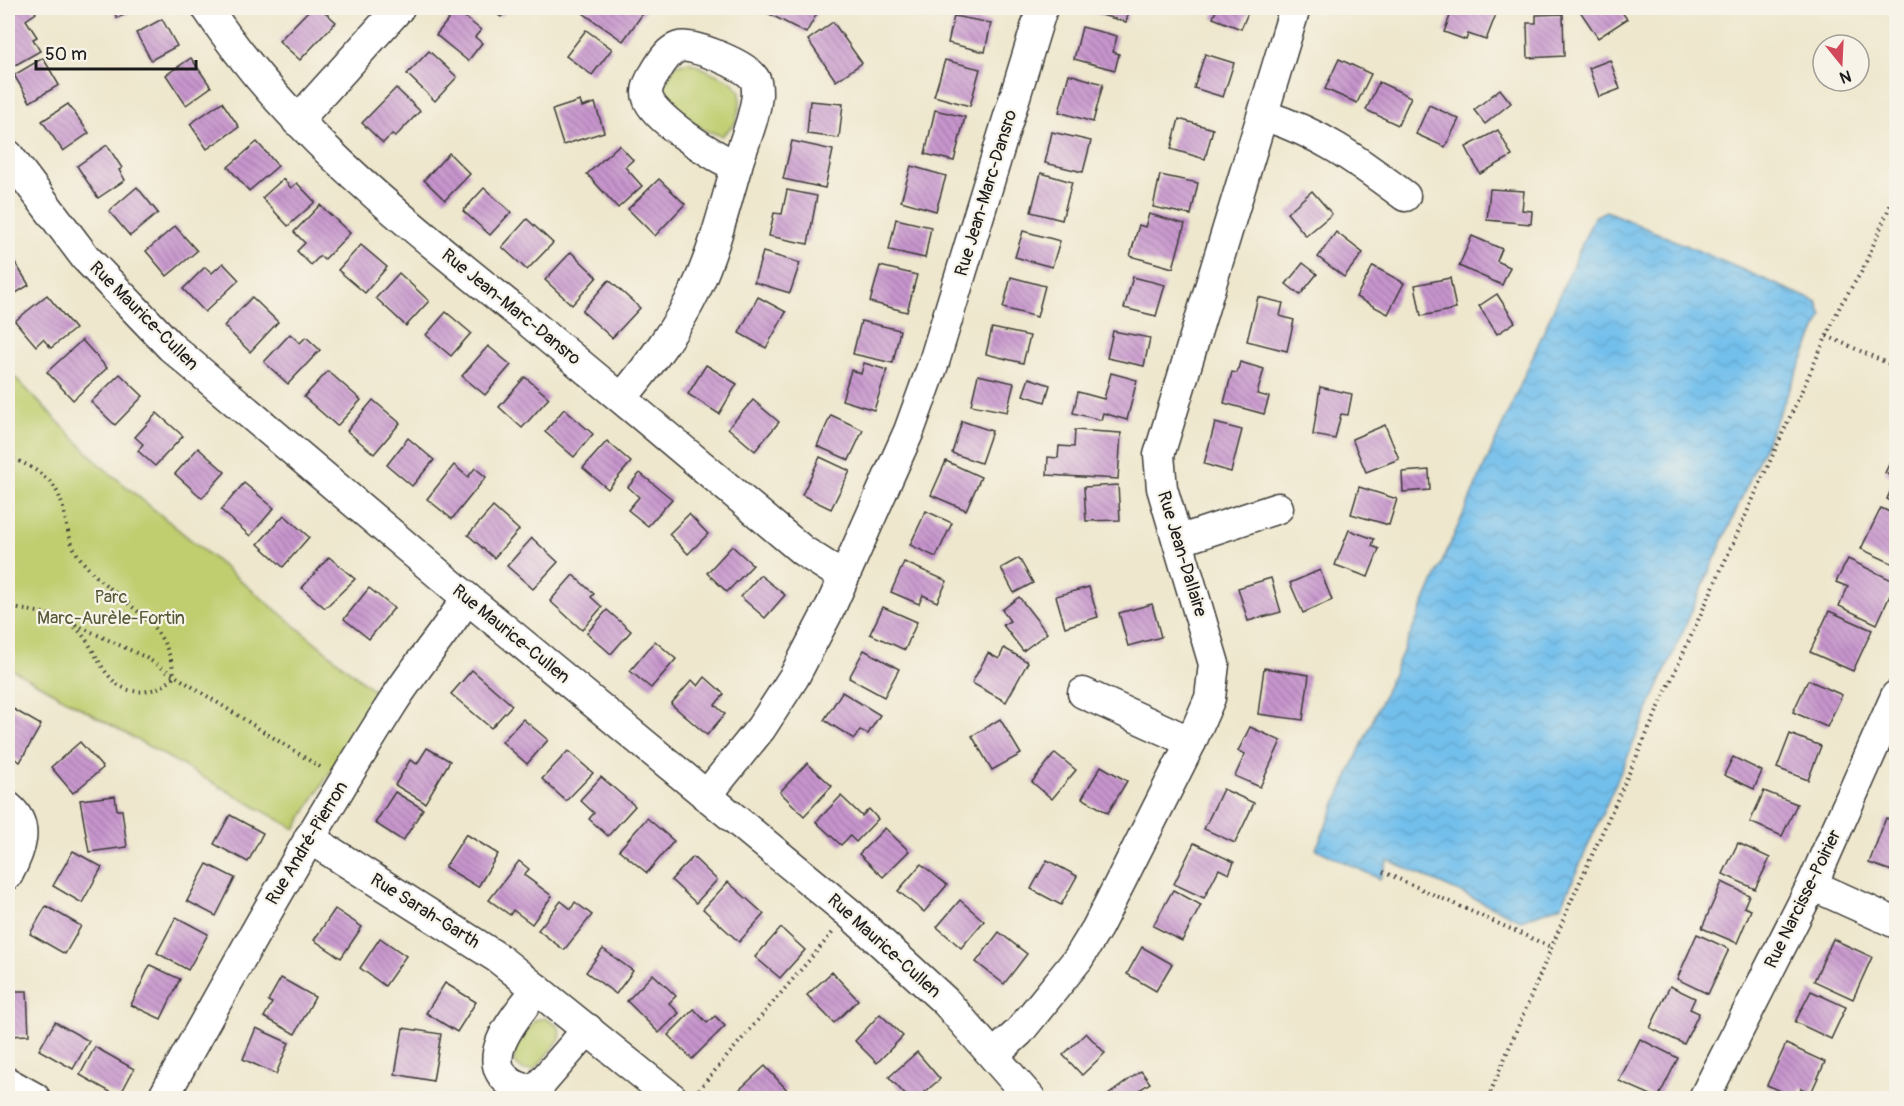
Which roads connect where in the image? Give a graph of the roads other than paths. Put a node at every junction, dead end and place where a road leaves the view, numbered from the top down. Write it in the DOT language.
graph roads {
  1 [pos="207,8"];
  2 [pos="399,8"];
  3 [pos="1042,8"];
  4 [pos="1295,8"];
  5 [pos="1263,115"];
  6 [pos="297,121"];
  7 [pos="8,155"];
  8 [pos="737,166"];
  9 [pos="1405,196"];
  10 [pos="622,398"];
  11 [pos="1278,508"];
  12 [pos="1178,541"];
  13 [pos="844,577"];
  14 [pos="467,598"];
  15 [pos="1083,693"];
  16 [pos="1896,696"];
  17 [pos="1191,742"];
  18 [pos="706,796"];
  19 [pos="8,807"];
  20 [pos="309,838"];
  21 [pos="8,874"];
  22 [pos="1812,885"];
  23 [pos="1896,923"];
  24 [pos="537,989"];
  25 [pos="588,1029"];
  26 [pos="994,1055"];
  27 [pos="8,1083"];
  28 [pos="35,1098"];
  29 [pos="164,1098"];
  30 [pos="682,1098"];
  31 [pos="1030,1098"];
  32 [pos="1704,1098"];
  1 -- 6 [label="street, Rue Jean-Marc-Dansro"];
  2 -- 6 [label="street"];
  3 -- 13 [label="street, Rue Jean-Marc-Dansro"];
  4 -- 5 [label="street, Rue Jean-Dallaire"];
  5 -- 9 [label="street"];
  5 -- 12 [label="street, Rue Jean-Dallaire"];
  6 -- 10 [label="street, Rue Jean-Marc-Dansro"];
  7 -- 14 [label="street, Rue Maurice-Cullen"];
  8 -- 10 [label="street"];
  10 -- 13 [label="street, Rue Jean-Marc-Dansro"];
  11 -- 12 [label="street"];
  12 -- 17 [label="street, Rue Jean-Dallaire"];
  13 -- 18 [label="street, Rue Jean-Marc-Dansro"];
  14 -- 18 [label="street, Rue Maurice-Cullen"];
  14 -- 20 [label="street, Rue André-Pierron"];
  15 -- 17 [label="street"];
  16 -- 22 [label="street, Rue Narcisse-Poirier"];
  17 -- 26 [label="street, Rue Jean-Dallaire"];
  18 -- 26 [label="street, Rue Maurice-Cullen"];
  19 -- 21 [label="street"];
  20 -- 24 [label="street, Rue Sarah-Garth"];
  20 -- 29 [label="street, Rue André-Pierron"];
  22 -- 23 [label="street"];
  22 -- 32 [label="street, Rue Narcisse-Poirier"];
  24 -- 25 [label="street, Rue Sarah-Garth"];
  24 -- 25 [label="street"];
  25 -- 30 [label="street, Rue Sarah-Garth"];
  26 -- 31 [label="street, Rue Maurice-Cullen"];
  27 -- 28 [label="street"];
}
